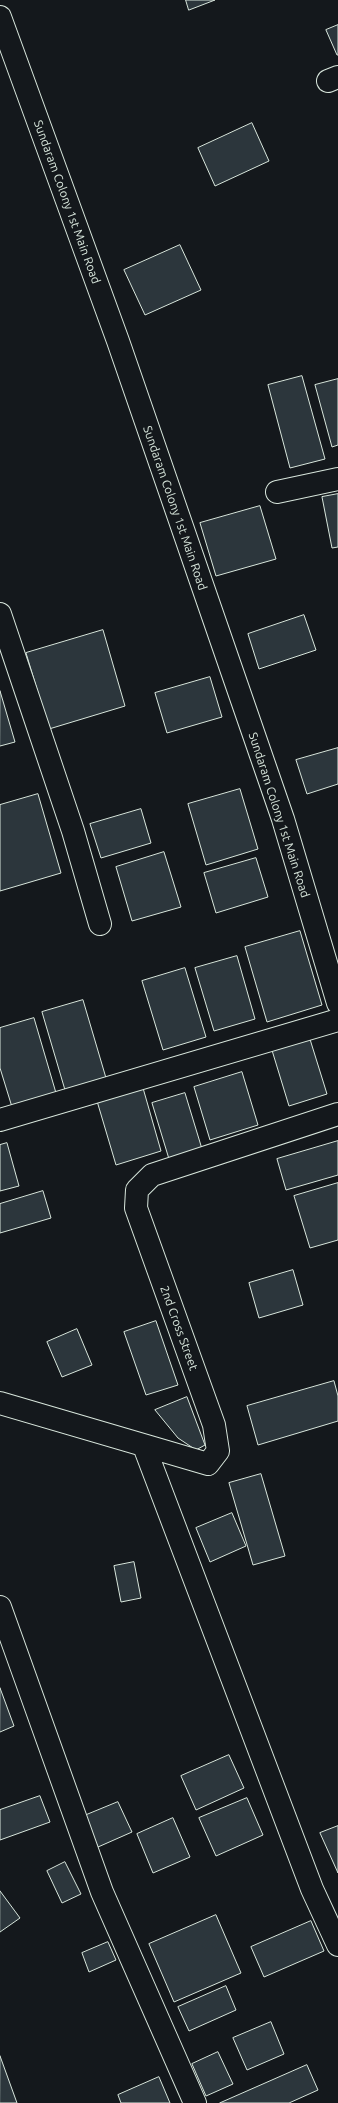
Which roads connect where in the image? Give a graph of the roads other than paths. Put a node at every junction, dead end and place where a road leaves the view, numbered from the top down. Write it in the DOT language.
graph roads {
  1 [pos="0,17"];
  2 [pos="338,479"];
  3 [pos="277,492"];
  4 [pos="0,614"];
  5 [pos="100,924"];
  6 [pos="338,1003"];
  7 [pos="338,1020"];
  8 [pos="338,1114"];
  9 [pos="0,1120"];
  10 [pos="0,1403"];
  11 [pos="144,1446"];
  12 [pos="0,1607"];
  13 [pos="338,1945"];
  14 [pos="195,2103"];
  1 -- 6 [label="street, Sundaram Colony 1st Main Road"];
  2 -- 3 [label="street"];
  4 -- 5 [label="street"];
  7 -- 9 [label="street"];
  8 -- 11 [label="street, 2nd Cross Street"];
  10 -- 11 [label="street, 2nd Cross Street"];
  11 -- 13 [label="street"];
  12 -- 14 [label="street"];
}
